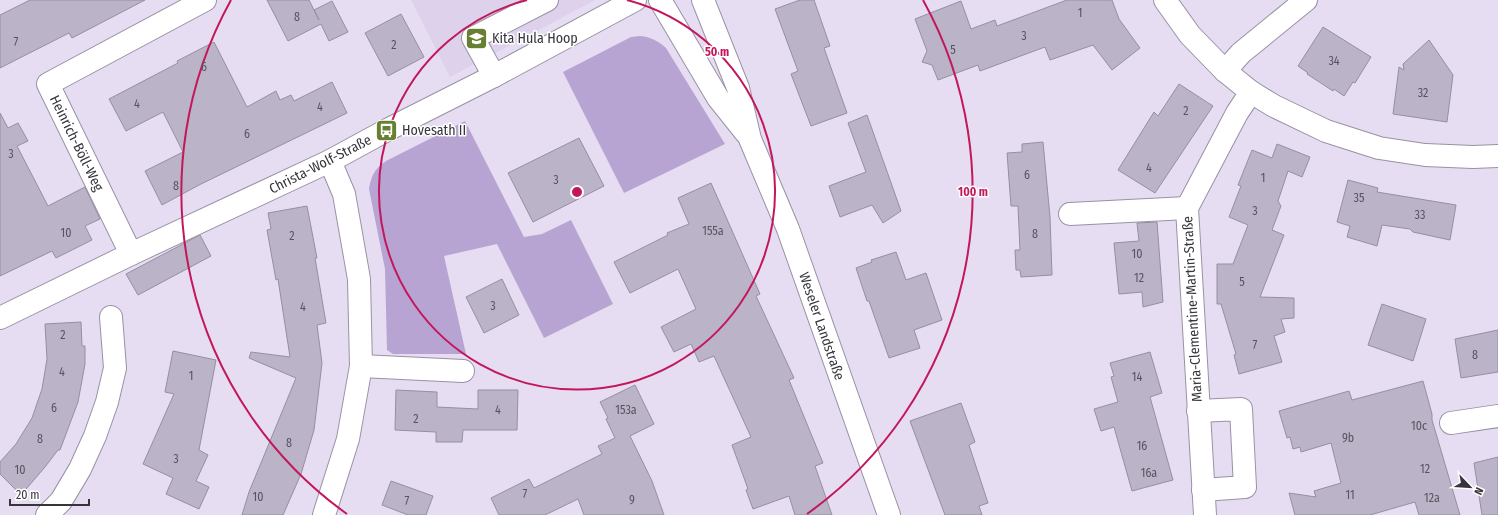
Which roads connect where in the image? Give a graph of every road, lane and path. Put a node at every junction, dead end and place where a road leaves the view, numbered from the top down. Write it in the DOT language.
graph roads {
  1 [pos="205,0"];
  2 [pos="547,0"];
  3 [pos="635,0"];
  4 [pos="660,0"];
  5 [pos="703,0"];
  6 [pos="1165,0"];
  7 [pos="1306,0"];
  8 [pos="1225,71"];
  9 [pos="494,76"];
  10 [pos="1251,92"];
  11 [pos="750,139"];
  12 [pos="1498,156"];
  13 [pos="330,161"];
  14 [pos="1187,208"];
  15 [pos="1070,214"];
  16 [pos="131,254"];
  17 [pos="110,317"];
  18 [pos="0,318"];
  19 [pos="361,366"];
  20 [pos="463,371"];
  21 [pos="1198,411"];
  22 [pos="1498,416"];
  23 [pos="1451,423"];
  24 [pos="1203,490"];
  25 [pos="47,515"];
  26 [pos="324,515"];
  27 [pos="889,515"];
  28 [pos="1205,515"];
  1 -- 16 [label="street, Heinrich-Böll-Weg"];
  2 -- 9 [label="street"];
  3 -- 9 [label="street, Christa-Wolf-Straße"];
  4 -- 11 [label="street, Weseler Landstraße"];
  5 -- 11 [label="street, Weseler Landstraße"];
  6 -- 8 [label="street"];
  7 -- 8 [label="street"];
  8 -- 10 [label="street"];
  9 -- 13 [label="street, Christa-Wolf-Straße"];
  10 -- 12 [label="street"];
  10 -- 14 [label="street, Maria-Clementine-Martin-Straße"];
  11 -- 27 [label="street, Weseler Landstraße"];
  13 -- 16 [label="street, Christa-Wolf-Straße"];
  13 -- 19 [label="street"];
  14 -- 15 [label="street, Maria-Clementine-Martin-Straße"];
  14 -- 21 [label="street, Maria-Clementine-Martin-Straße"];
  16 -- 18 [label="street, Christa-Wolf-Straße"];
  17 -- 25 [label="street"];
  19 -- 20 [label="street"];
  19 -- 26 [label="street"];
  21 -- 24 [label="street, Maria-Clementine-Martin-Straße"];
  21 -- 24 [label="street, Maria-Clementine-Martin-Straße"];
  22 -- 23 [label="street"];
  24 -- 28 [label="street, Maria-Clementine-Martin-Straße"];
}
